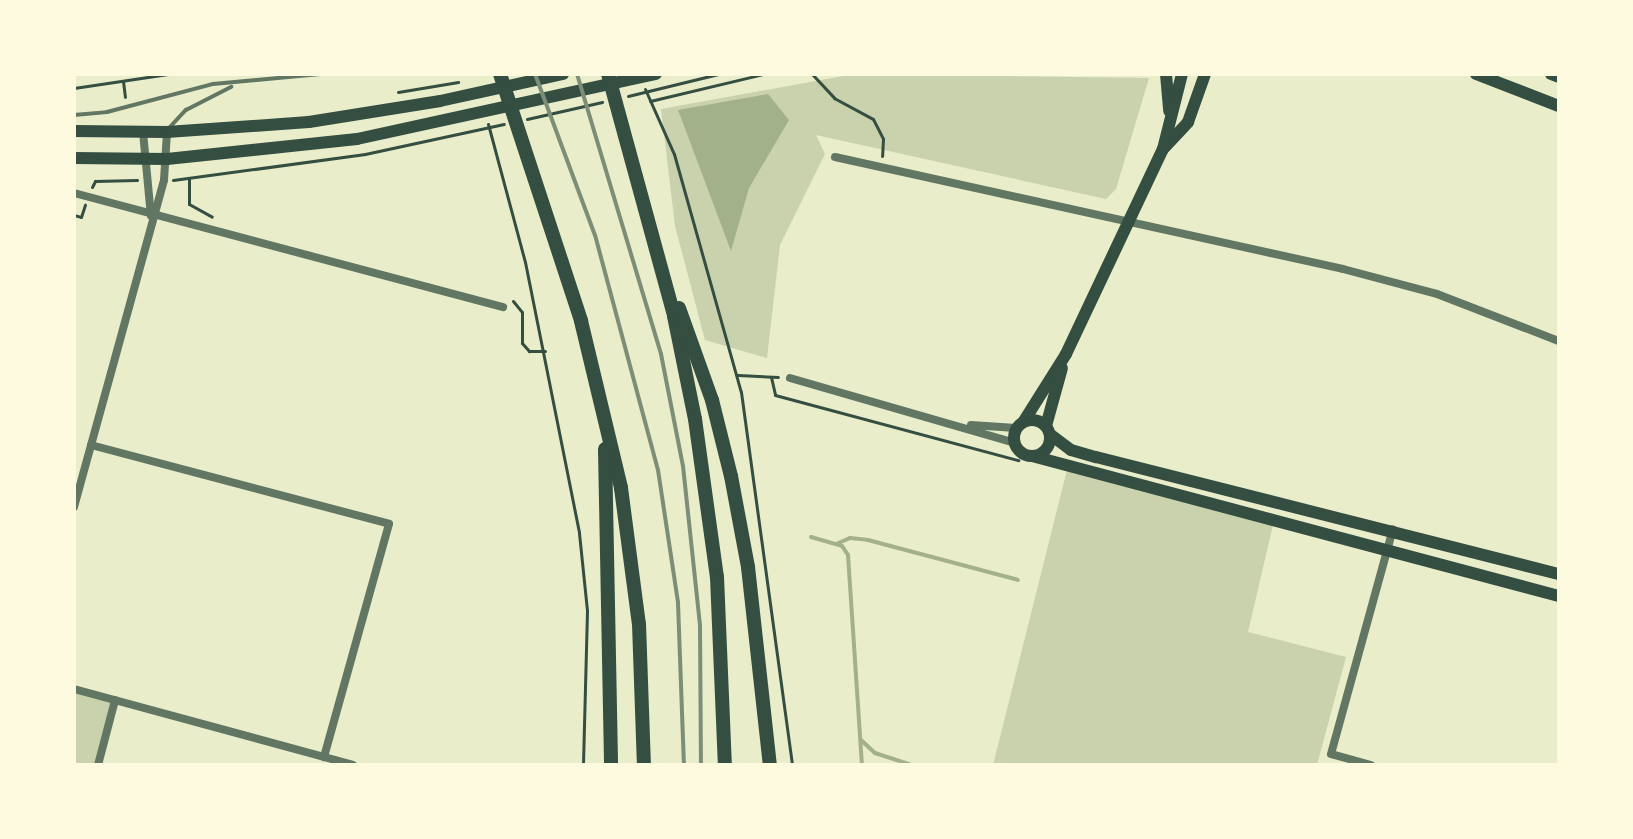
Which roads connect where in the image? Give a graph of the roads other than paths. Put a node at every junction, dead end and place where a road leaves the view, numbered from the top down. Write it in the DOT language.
graph roads {
  1 [pos="321,74"];
  2 [pos="500,74"];
  3 [pos="563,74"];
  4 [pos="608,74"];
  5 [pos="656,74"];
  6 [pos="1166,74"];
  7 [pos="1182,74"];
  8 [pos="1205,74"];
  9 [pos="1476,74"];
  10 [pos="1551,74"];
  11 [pos="1559,77"];
  12 [pos="233,86"];
  13 [pos="1559,106"];
  14 [pos="74,115"];
  15 [pos="1170,119"];
  16 [pos="74,131"];
  17 [pos="143,132"];
  18 [pos="167,132"];
  19 [pos="1163,149"];
  20 [pos="835,157"];
  21 [pos="74,158"];
  22 [pos="143,158"];
  23 [pos="167,159"];
  24 [pos="74,193"];
  25 [pos="646,213"];
  26 [pos="151,217"];
  27 [pos="1130,220"];
  28 [pos="503,307"];
  29 [pos="1559,341"];
  30 [pos="1066,354"];
  31 [pos="790,378"];
  32 [pos="604,417"];
  33 [pos="958,424"];
  34 [pos="1020,424"];
  35 [pos="1048,430"];
  36 [pos="1015,443"];
  37 [pos="91,445"];
  38 [pos="1032,456"];
  39 [pos="74,507"];
  40 [pos="1393,529"];
  41 [pos="1388,549"];
  42 [pos="1559,574"];
  43 [pos="1559,596"];
  44 [pos="74,689"];
  45 [pos="115,700"];
  46 [pos="324,757"];
  47 [pos="98,765"];
  48 [pos="353,765"];
  49 [pos="611,765"];
  50 [pos="644,765"];
  51 [pos="725,765"];
  52 [pos="770,765"];
  53 [pos="1371,765"];
  1 -- 12 [label="lane"];
  2 -- 32 [label="highway"];
  3 -- 18 [label="main road"];
  4 -- 25 [label="highway"];
  5 -- 23 [label="main road"];
  6 -- 15 [label="main road"];
  7 -- 15 [label="main road"];
  8 -- 19 [label="main road"];
  9 -- 13 [label="main road"];
  10 -- 11 [label="main road"];
  12 -- 14 [label="lane"];
  12 -- 18 [label="lane"];
  15 -- 19 [label="main road"];
  16 -- 17 [label="main road"];
  17 -- 18 [label="main road"];
  17 -- 22 [label="street"];
  18 -- 23 [label="street"];
  19 -- 27 [label="main road"];
  20 -- 27 [label="street"];
  21 -- 22 [label="main road"];
  22 -- 23 [label="main road"];
  22 -- 26 [label="street"];
  23 -- 26 [label="street"];
  24 -- 26 [label="street"];
  25 -- 51 [label="highway"];
  25 -- 52 [label="highway"];
  26 -- 28 [label="street"];
  26 -- 37 [label="street"];
  27 -- 29 [label="street"];
  27 -- 30 [label="main road"];
  30 -- 34 [label="main road"];
  30 -- 35 [label="main road"];
  31 -- 33 [label="street"];
  32 -- 49 [label="highway"];
  32 -- 50 [label="highway"];
  33 -- 34 [label="street"];
  33 -- 36 [label="street"];
  34 -- 35 [label="main road"];
  34 -- 36 [label="main road"];
  35 -- 38 [label="main road"];
  35 -- 40 [label="main road"];
  36 -- 38 [label="main road"];
  37 -- 39 [label="street"];
  37 -- 46 [label="street"];
  38 -- 41 [label="main road"];
  40 -- 41 [label="street"];
  40 -- 42 [label="main road"];
  41 -- 43 [label="main road"];
  41 -- 53 [label="street"];
  44 -- 45 [label="street"];
  45 -- 46 [label="street"];
  45 -- 47 [label="street"];
  46 -- 48 [label="street"];
}
